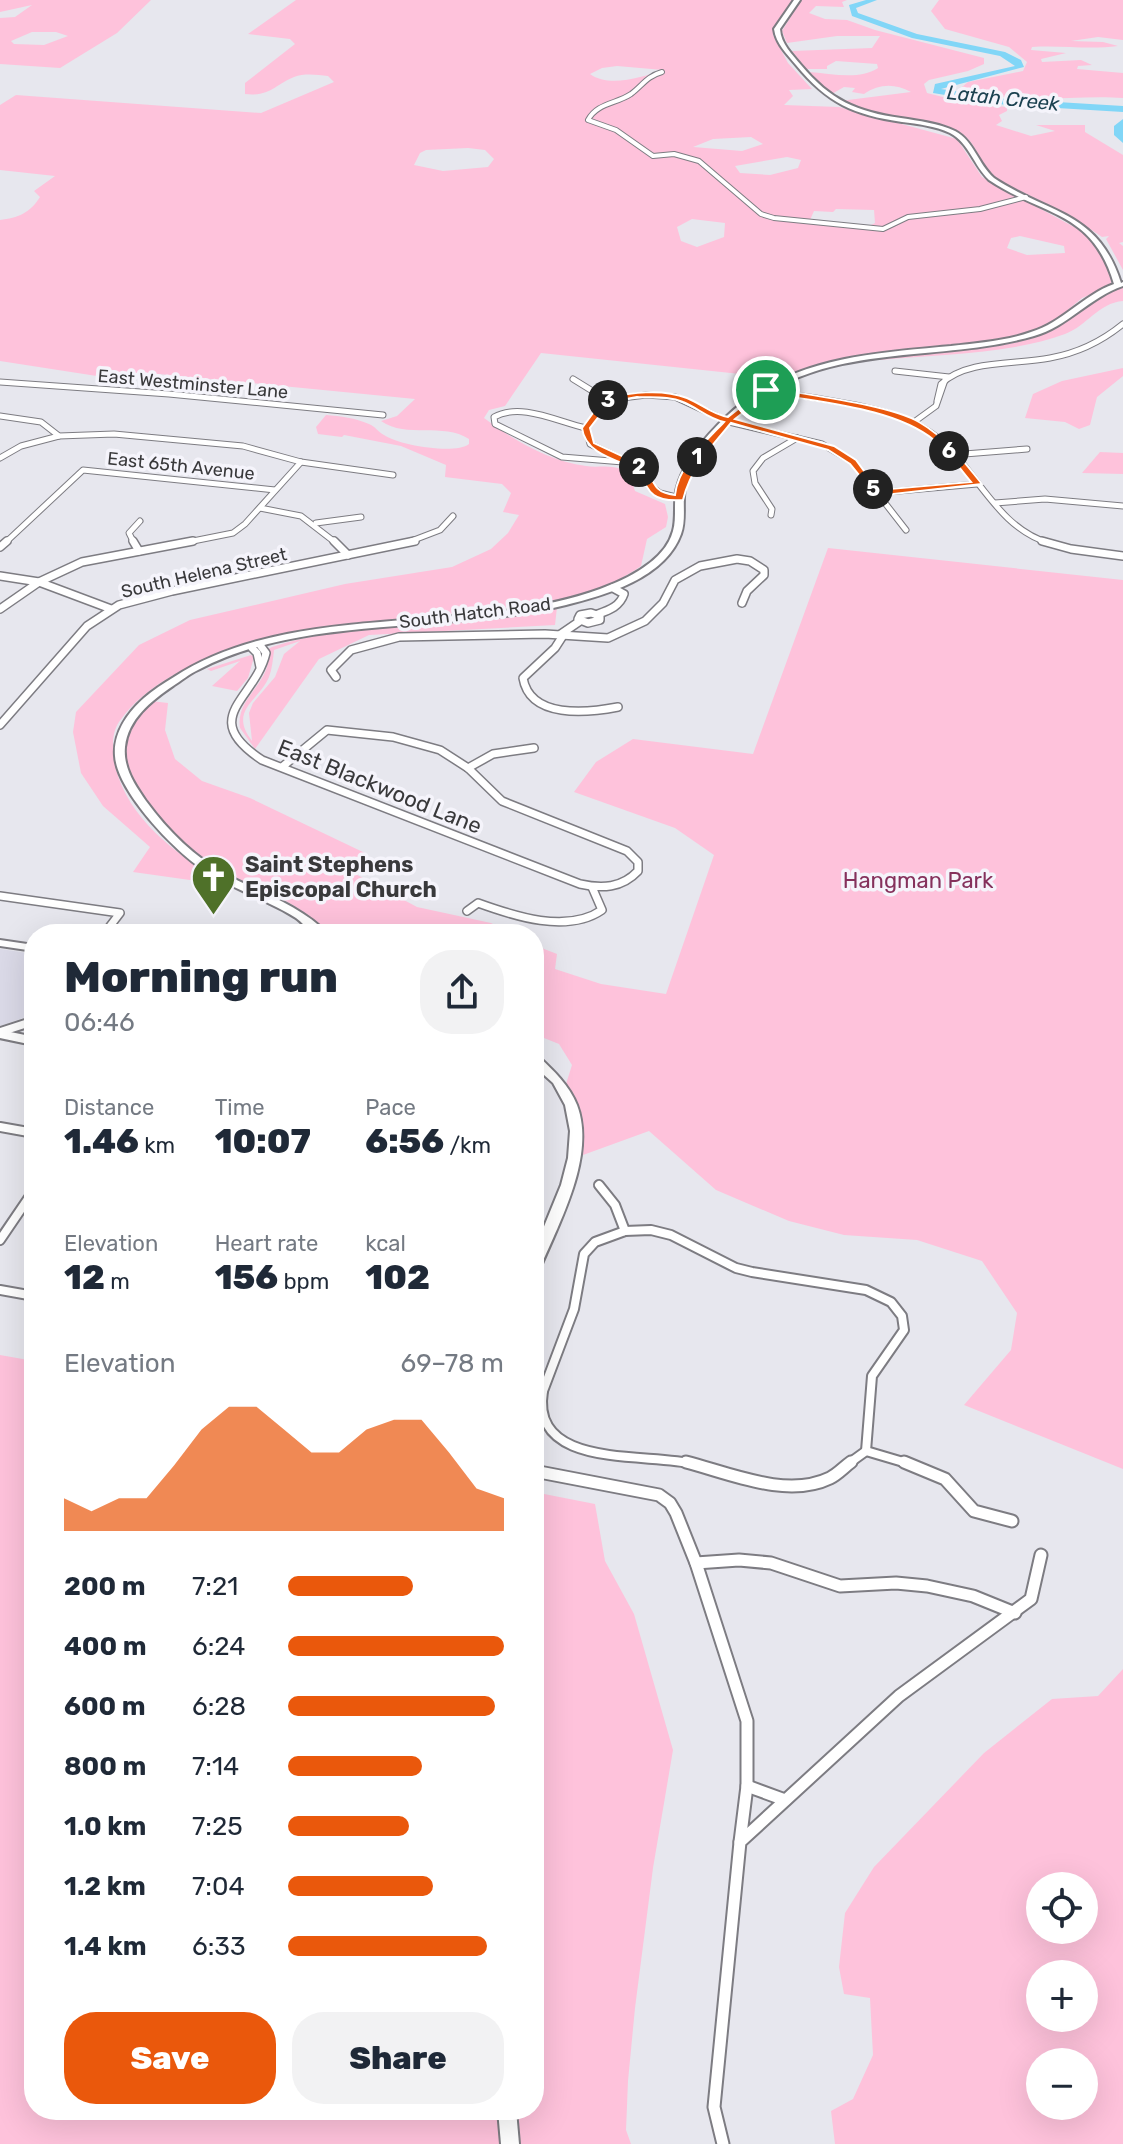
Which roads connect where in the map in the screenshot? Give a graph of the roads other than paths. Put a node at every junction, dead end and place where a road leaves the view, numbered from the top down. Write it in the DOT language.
graph roads {
  1 [pos="797,0"];
  2 [pos="662,72"];
  3 [pos="1026,197"];
  4 [pos="1121,285"];
  5 [pos="1123,324"];
  6 [pos="895,371"];
  7 [pos="947,378"];
  8 [pos="573,379"];
  9 [pos="0,382"];
  10 [pos="764,391"];
  11 [pos="607,400"];
  12 [pos="383,415"];
  13 [pos="0,416"];
  14 [pos="729,420"];
  15 [pos="914,422"];
  16 [pos="586,428"];
  17 [pos="59,436"];
  18 [pos="797,438"];
  19 [pos="1027,449"];
  20 [pos="952,455"];
  21 [pos="0,458"];
  22 [pos="301,462"];
  23 [pos="628,462"];
  24 [pos="393,475"];
  25 [pos="977,484"];
  26 [pos="275,490"];
  27 [pos="876,493"];
  28 [pos="680,498"];
  29 [pos="995,503"];
  30 [pos="1123,506"];
  31 [pos="260,508"];
  32 [pos="771,515"];
  33 [pos="453,516"];
  34 [pos="361,517"];
  35 [pos="140,521"];
  36 [pos="316,523"];
  37 [pos="906,530"];
  38 [pos="0,547"];
  39 [pos="139,551"];
  40 [pos="348,555"];
  41 [pos="1123,556"];
  42 [pos="0,576"];
  43 [pos="39,582"];
  44 [pos="613,588"];
  45 [pos="742,603"];
  46 [pos="0,609"];
  47 [pos="111,609"];
  48 [pos="564,635"];
  49 [pos="256,647"];
  50 [pos="336,677"];
  51 [pos="618,707"];
  52 [pos="0,725"];
  53 [pos="534,748"];
  54 [pos="282,767"];
  55 [pos="468,768"];
  56 [pos="592,887"];
  57 [pos="0,896"];
  58 [pos="467,911"];
  59 [pos="112,924"];
  60 [pos="309,924"];
  61 [pos="0,943"];
  62 [pos="24,947"];
  63 [pos="24,1025"];
  64 [pos="0,1033"];
  65 [pos="24,1039"];
  66 [pos="544,1068"];
  67 [pos="0,1127"];
  68 [pos="24,1131"];
  69 [pos="599,1185"];
  70 [pos="24,1205"];
  71 [pos="625,1231"];
  72 [pos="0,1240"];
  73 [pos="544,1240"];
  74 [pos="0,1290"];
  75 [pos="24,1294"];
  76 [pos="544,1376"];
  77 [pos="544,1419"];
  78 [pos="866,1451"];
  79 [pos="544,1473"];
  80 [pos="1012,1521"];
  81 [pos="1041,1555"];
  82 [pos="696,1563"];
  83 [pos="1015,1613"];
  84 [pos="747,1786"];
  85 [pos="785,1800"];
  86 [pos="740,1842"];
  87 [pos="508,2120"];
  88 [pos="510,2144"];
  89 [pos="723,2144"];
  1 -- 3 [label="main road"];
  2 -- 3 [label="street"];
  3 -- 4 [label="main road"];
  4 -- 10 [label="main road, South Hatch Road"];
  5 -- 7 [label="street"];
  6 -- 7 [label="street"];
  7 -- 15 [label="street"];
  8 -- 11 [label="street"];
  9 -- 12 [label="street, East Westminster Lane"];
  10 -- 14 [label="main road, South Hatch Road"];
  10 -- 15 [label="street"];
  11 -- 14 [label="street"];
  11 -- 16 [label="street"];
  13 -- 17 [label="street"];
  14 -- 18 [label="street"];
  14 -- 28 [label="main road, South Hatch Road"];
  15 -- 20 [label="street"];
  16 -- 23 [label="street"];
  16 -- 23 [label="street"];
  17 -- 21 [label="street"];
  17 -- 22 [label="street"];
  18 -- 27 [label="street"];
  18 -- 32 [label="street"];
  19 -- 20 [label="street"];
  20 -- 25 [label="street"];
  22 -- 24 [label="street"];
  22 -- 26 [label="street"];
  23 -- 28 [label="street"];
  25 -- 27 [label="street"];
  25 -- 29 [label="street"];
  26 -- 31 [label="street"];
  26 -- 38 [label="street, East 65th Avenue"];
  27 -- 37 [label="street"];
  28 -- 44 [label="main road, South Hatch Road"];
  29 -- 30 [label="street"];
  29 -- 41 [label="street"];
  31 -- 36 [label="street"];
  31 -- 39 [label="street"];
  33 -- 40 [label="street, South Helena Street"];
  34 -- 36 [label="street"];
  35 -- 39 [label="street"];
  36 -- 40 [label="street"];
  39 -- 43 [label="street"];
  40 -- 47 [label="street, South Helena Street"];
  42 -- 43 [label="street"];
  43 -- 46 [label="street"];
  43 -- 47 [label="street"];
  44 -- 48 [label="street"];
  44 -- 49 [label="main road, South Hatch Road"];
  45 -- 48 [label="street"];
  47 -- 52 [label="street, South Helena Street"];
  48 -- 50 [label="street"];
  48 -- 51 [label="street"];
  49 -- 54 [label="street, East Blackwood Lane"];
  49 -- 60 [label="main road, South Hatch Road"];
  53 -- 55 [label="street"];
  54 -- 55 [label="street"];
  54 -- 56 [label="street, East Blackwood Lane"];
  55 -- 56 [label="street"];
  56 -- 58 [label="street"];
  57 -- 59 [label="street"];
  61 -- 62 [label="main road"];
  63 -- 64 [label="main road"];
  64 -- 65 [label="street"];
  66 -- 73 [label="main road"];
  67 -- 68 [label="street"];
  69 -- 71 [label="street"];
  70 -- 72 [label="street"];
  71 -- 76 [label="street"];
  71 -- 78 [label="street"];
  74 -- 75 [label="street"];
  77 -- 78 [label="street"];
  78 -- 80 [label="street"];
  79 -- 82 [label="street"];
  81 -- 83 [label="street"];
  82 -- 83 [label="street"];
  82 -- 84 [label="street"];
  83 -- 85 [label="street"];
  84 -- 85 [label="street"];
  84 -- 86 [label="street"];
  85 -- 86 [label="street"];
  86 -- 89 [label="street"];
  87 -- 88 [label="main road"];
}
